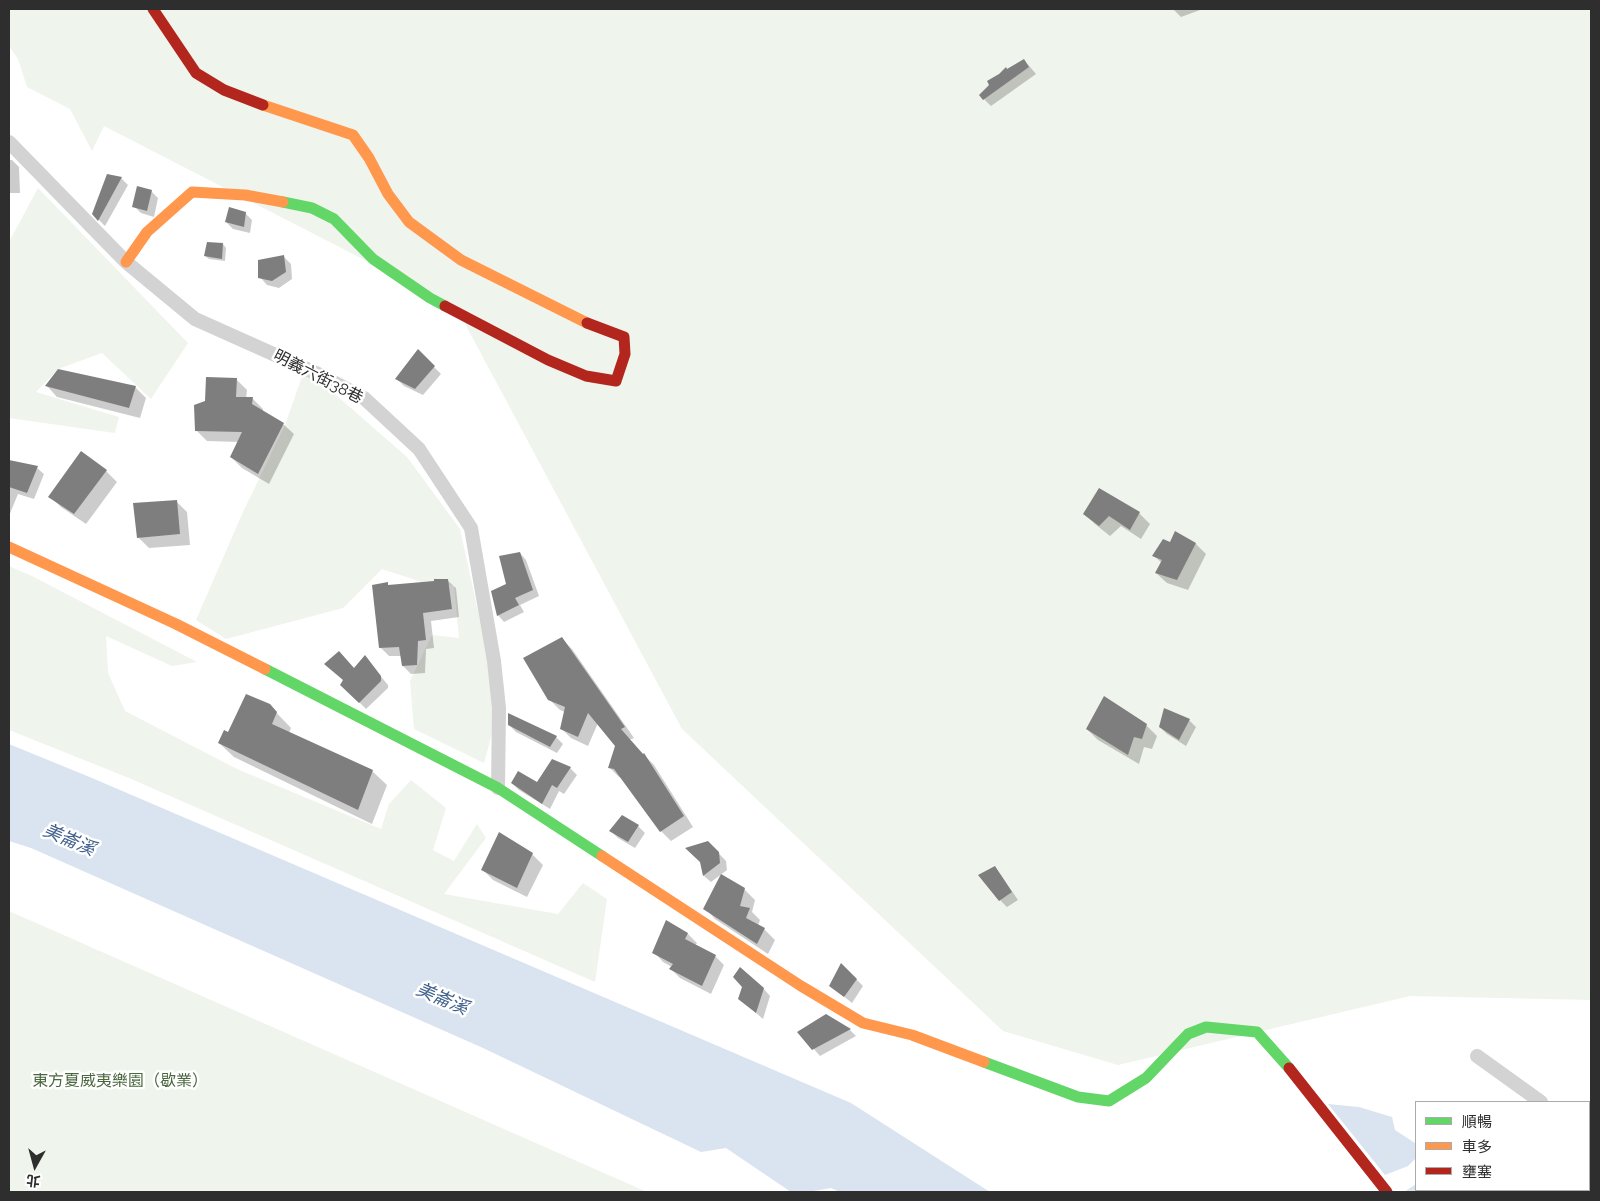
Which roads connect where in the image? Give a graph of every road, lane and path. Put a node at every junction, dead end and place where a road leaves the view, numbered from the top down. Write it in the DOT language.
graph roads {
  1 [pos="153,9"];
  2 [pos="9,142"];
  3 [pos="126,262"];
  4 [pos="9,547"];
  5 [pos="498,788"];
  6 [pos="1477,1056"];
  7 [pos="1540,1101"];
  8 [pos="1386,1192"];
  1 -- 3 [label="street"];
  2 -- 3 [label="street, 明義六街38巷"];
  3 -- 5 [label="street, 明義六街38巷"];
  4 -- 5 [label="street"];
  5 -- 8 [label="street"];
  6 -- 7 [label="street"];
}
